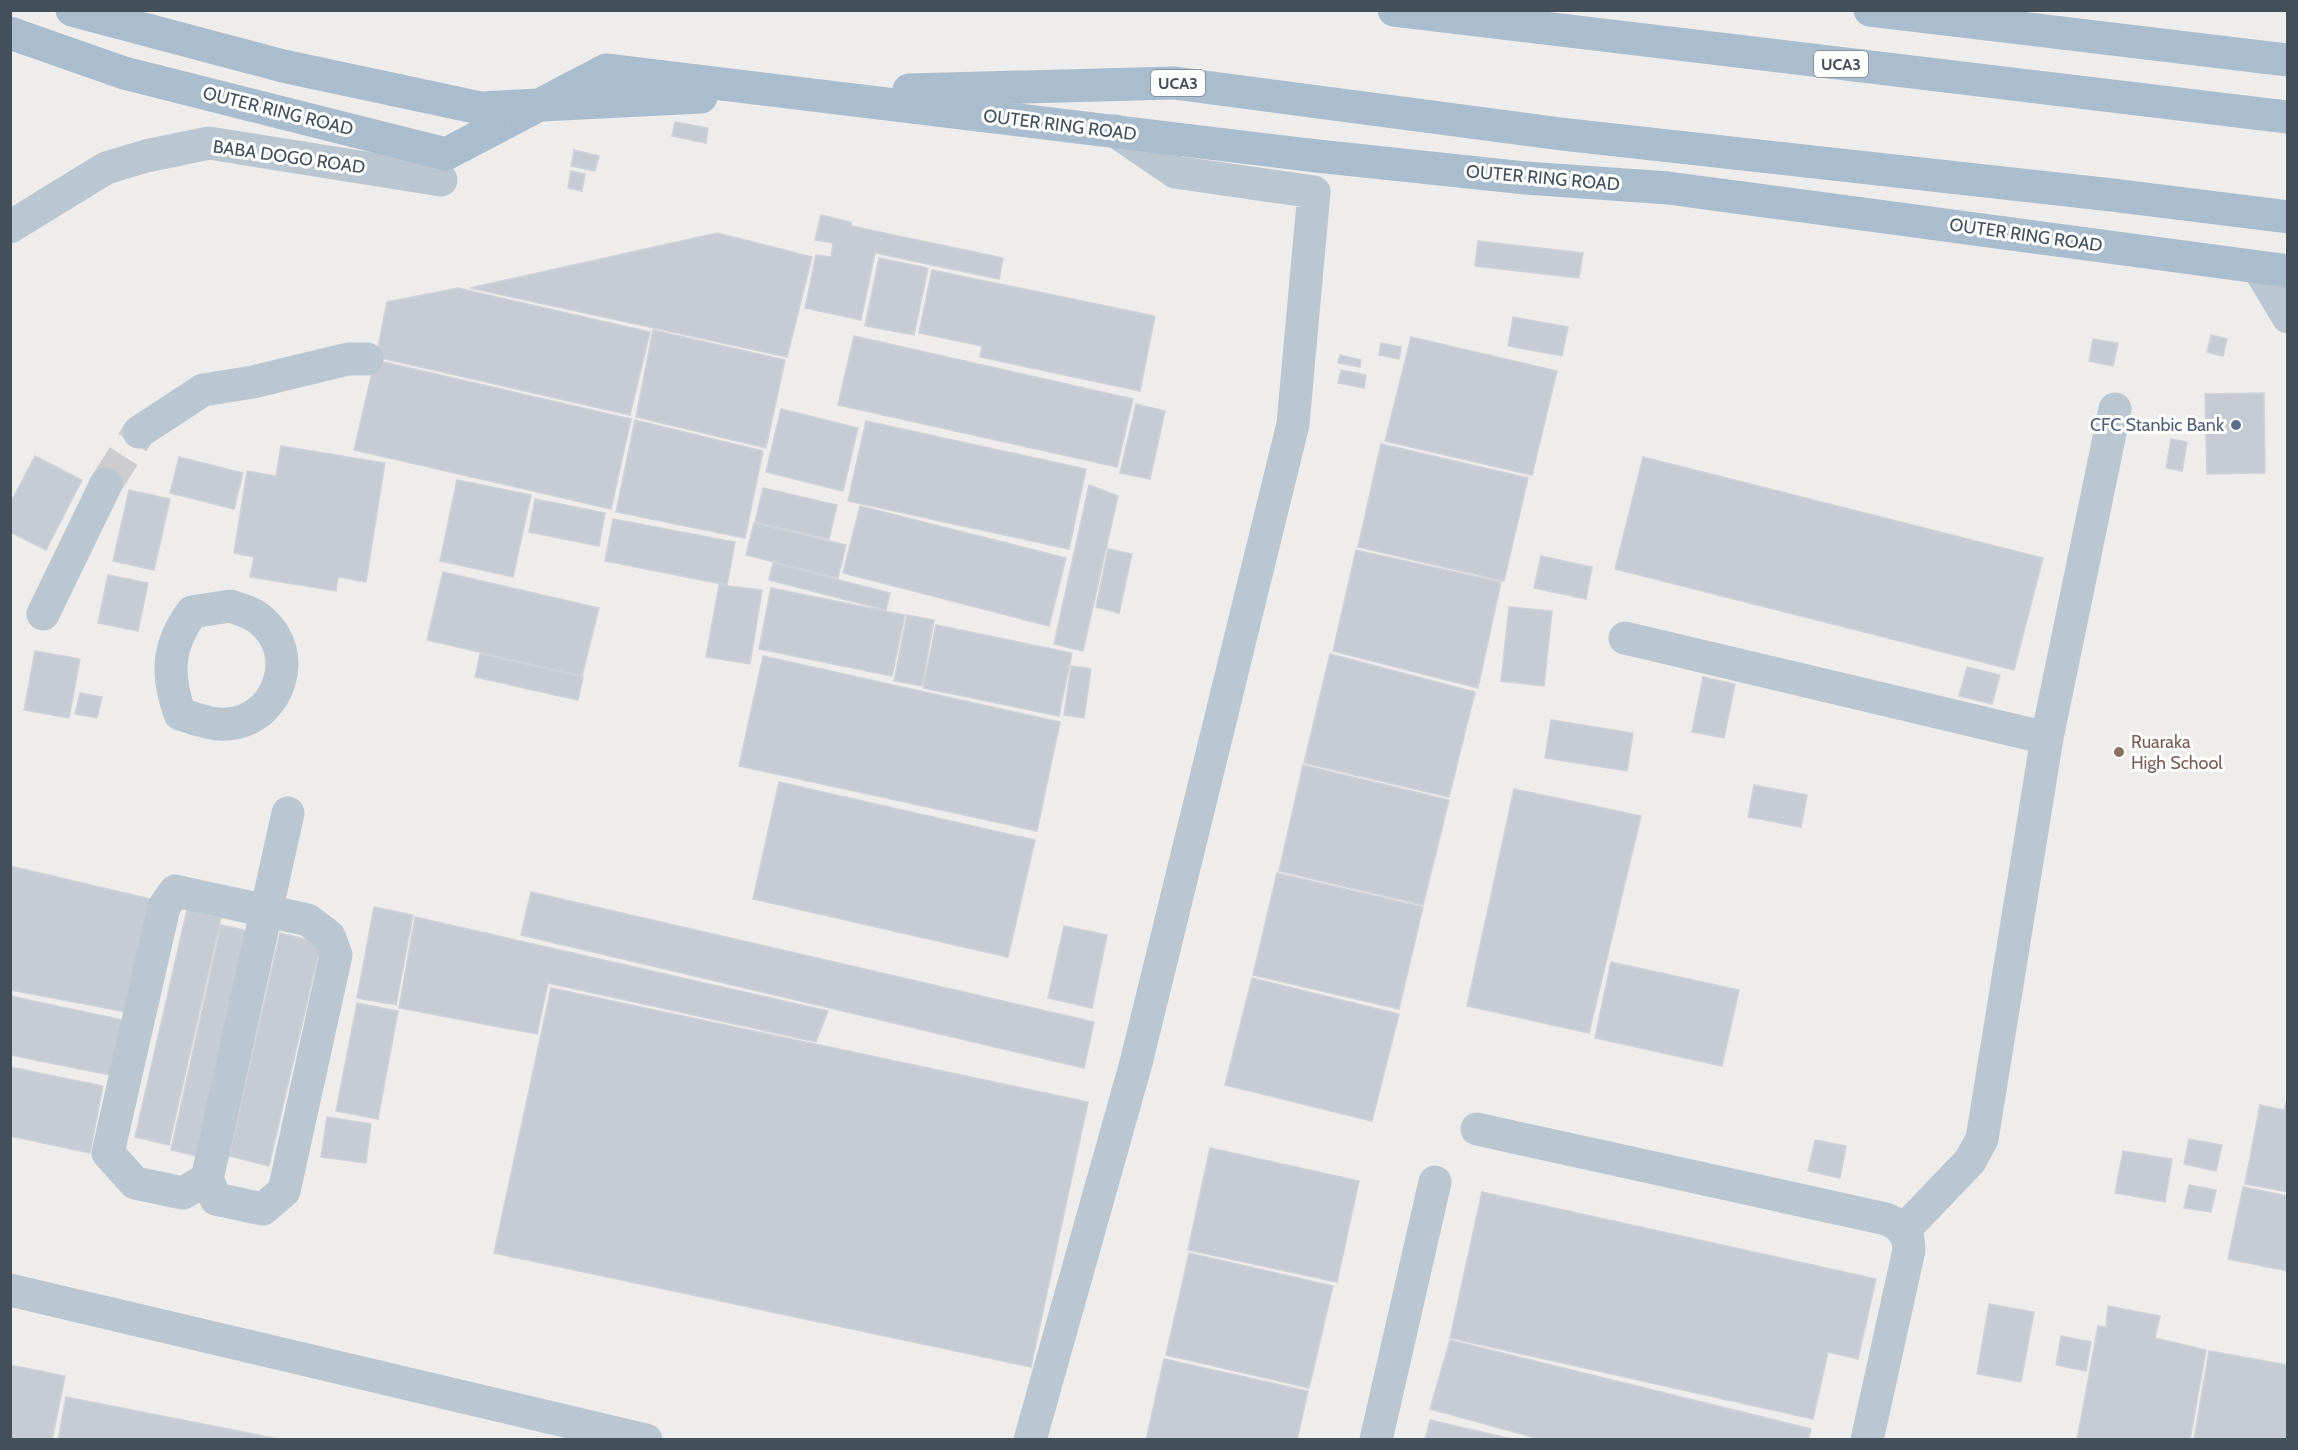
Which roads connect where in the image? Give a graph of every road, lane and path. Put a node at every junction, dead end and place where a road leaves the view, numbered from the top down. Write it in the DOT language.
graph roads {
  1 [pos="72,10"];
  2 [pos="1394,10"];
  3 [pos="1870,10"];
  4 [pos="10,33"];
  5 [pos="2288,60"];
  6 [pos="2288,117"];
  7 [pos="1115,131"];
  8 [pos="441,180"];
  9 [pos="2288,217"];
  10 [pos="10,227"];
  11 [pos="2273,269"];
  12 [pos="2288,317"];
  13 [pos="367,359"];
  14 [pos="2115,409"];
  15 [pos="139,432"];
  16 [pos="106,484"];
  17 [pos="43,614"];
  18 [pos="1625,638"];
  19 [pos="2048,738"];
  20 [pos="288,813"];
  21 [pos="266,911"];
  22 [pos="1477,1129"];
  23 [pos="207,1179"];
  24 [pos="1435,1182"];
  25 [pos="1903,1231"];
  26 [pos="10,1290"];
  27 [pos="646,1440"];
  28 [pos="1030,1440"];
  29 [pos="1376,1440"];
  30 [pos="1867,1440"];
  1 -- 9 [label="main road, OUTER RING ROAD / UCA3"];
  2 -- 6 [label="main road, UCA3"];
  3 -- 5 [label="main road"];
  4 -- 7 [label="main road, OUTER RING ROAD"];
  7 -- 11 [label="main road, OUTER RING ROAD"];
  7 -- 28 [label="street"];
  8 -- 10 [label="street, BABA DOGO ROAD"];
  11 -- 12 [label="street"];
  13 -- 15 [label="street"];
  14 -- 19 [label="street"];
  16 -- 17 [label="street"];
  18 -- 19 [label="street"];
  19 -- 25 [label="street"];
  20 -- 21 [label="street"];
  21 -- 23 [label="street"];
  21 -- 23 [label="street"];
  21 -- 23 [label="street"];
  22 -- 25 [label="street"];
  24 -- 29 [label="street"];
  25 -- 30 [label="street"];
  26 -- 27 [label="street"];
}
